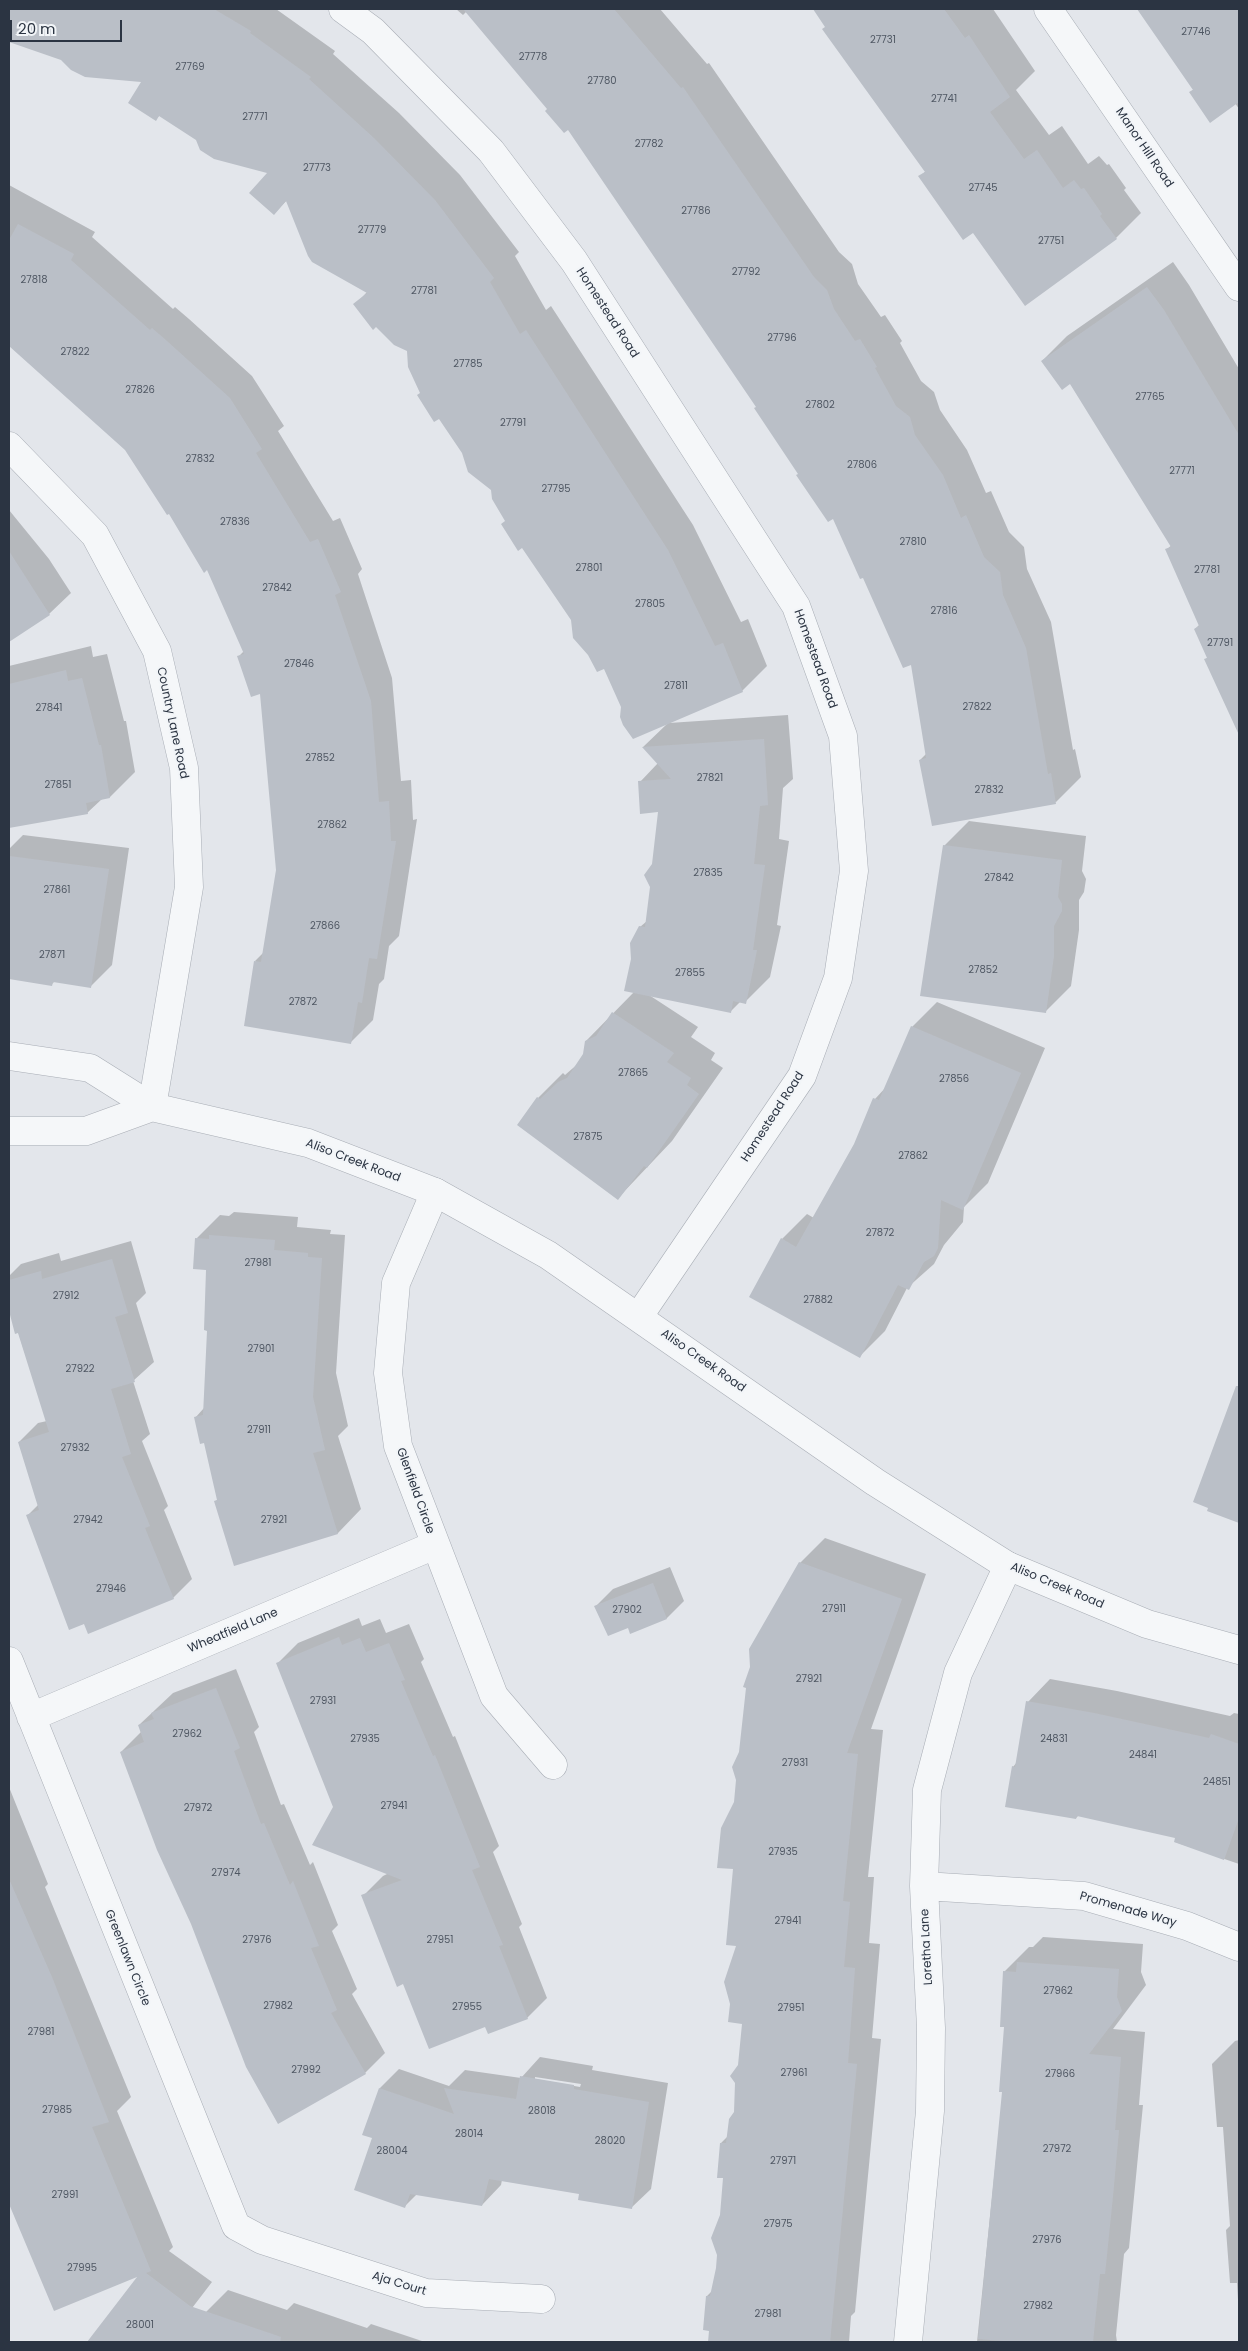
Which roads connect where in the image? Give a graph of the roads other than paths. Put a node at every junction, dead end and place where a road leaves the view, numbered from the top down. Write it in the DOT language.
graph roads {
  1 [pos="343,9"];
  2 [pos="1048,9"];
  3 [pos="1239,287"];
  4 [pos="9,446"];
  5 [pos="9,1056"];
  6 [pos="152,1107"];
  7 [pos="9,1131"];
  8 [pos="435,1192"];
  9 [pos="639,1316"];
  10 [pos="435,1545"];
  11 [pos="1008,1566"];
  12 [pos="1239,1650"];
  13 [pos="9,1661"];
  14 [pos="31,1717"];
  15 [pos="554,1765"];
  16 [pos="924,1886"];
  17 [pos="1239,1947"];
  18 [pos="262,2240"];
  19 [pos="541,2299"];
  20 [pos="908,2342"];
  1 -- 9 [label="street, Homestead Road"];
  2 -- 3 [label="street, Manor Hill Road"];
  4 -- 6 [label="street, Country Lane Road"];
  5 -- 6 [label="street, Aliso Creek Road"];
  6 -- 7 [label="street"];
  6 -- 8 [label="street, Aliso Creek Road"];
  8 -- 9 [label="street, Aliso Creek Road"];
  8 -- 10 [label="street, Glenfield Circle"];
  9 -- 11 [label="street, Aliso Creek Road"];
  10 -- 14 [label="street, Wheatfield Lane"];
  10 -- 15 [label="street, Glenfield Circle"];
  11 -- 12 [label="street, Aliso Creek Road"];
  11 -- 16 [label="street, Loretha Lane"];
  13 -- 14 [label="street, Greenlawn Circle"];
  14 -- 18 [label="street, Greenlawn Circle"];
  16 -- 17 [label="street, Promenade Way"];
  16 -- 20 [label="street, Loretha Lane"];
  18 -- 19 [label="street, Aja Court"];
}
